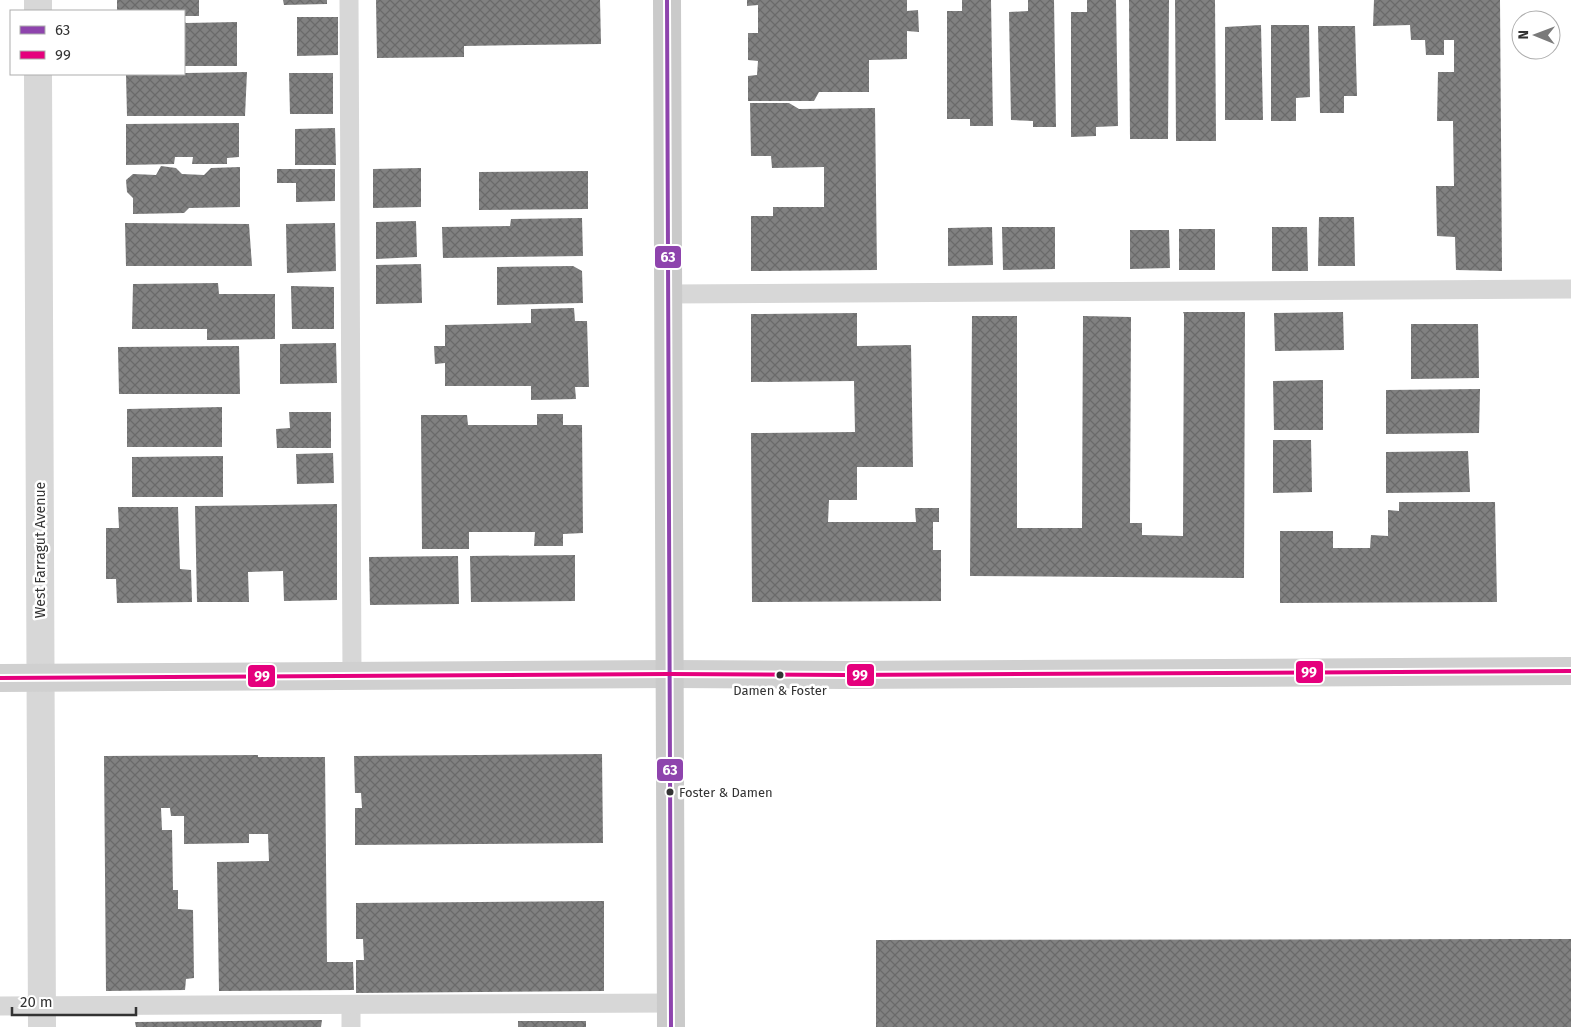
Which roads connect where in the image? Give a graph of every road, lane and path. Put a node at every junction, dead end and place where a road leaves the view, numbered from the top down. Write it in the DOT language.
graph roads {
  1 [pos="349,0"];
  2 [pos="667,0"];
  3 [pos="38,75"];
  4 [pos="1571,289"];
  5 [pos="668,294"];
  6 [pos="1571,671"];
  7 [pos="669,674"];
  8 [pos="352,676"];
  9 [pos="0,678"];
  10 [pos="40,678"];
  11 [pos="351,1005"];
  12 [pos="0,1006"];
  13 [pos="670,1015"];
  14 [pos="42,1017"];
  15 [pos="351,1027"];
  1 -- 8 [label="lane"];
  2 -- 5 [label="main road"];
  3 -- 10 [label="street, West Farragut Avenue"];
  4 -- 5 [label="lane"];
  5 -- 7 [label="main road"];
  6 -- 7 [label="main road"];
  7 -- 8 [label="main road"];
  7 -- 13 [label="main road"];
  8 -- 10 [label="main road"];
  9 -- 10 [label="main road"];
  10 -- 14 [label="street, West Farragut Avenue"];
  11 -- 13 [label="lane"];
  11 -- 14 [label="lane"];
  11 -- 15 [label="lane"];
  12 -- 14 [label="lane"];
}
